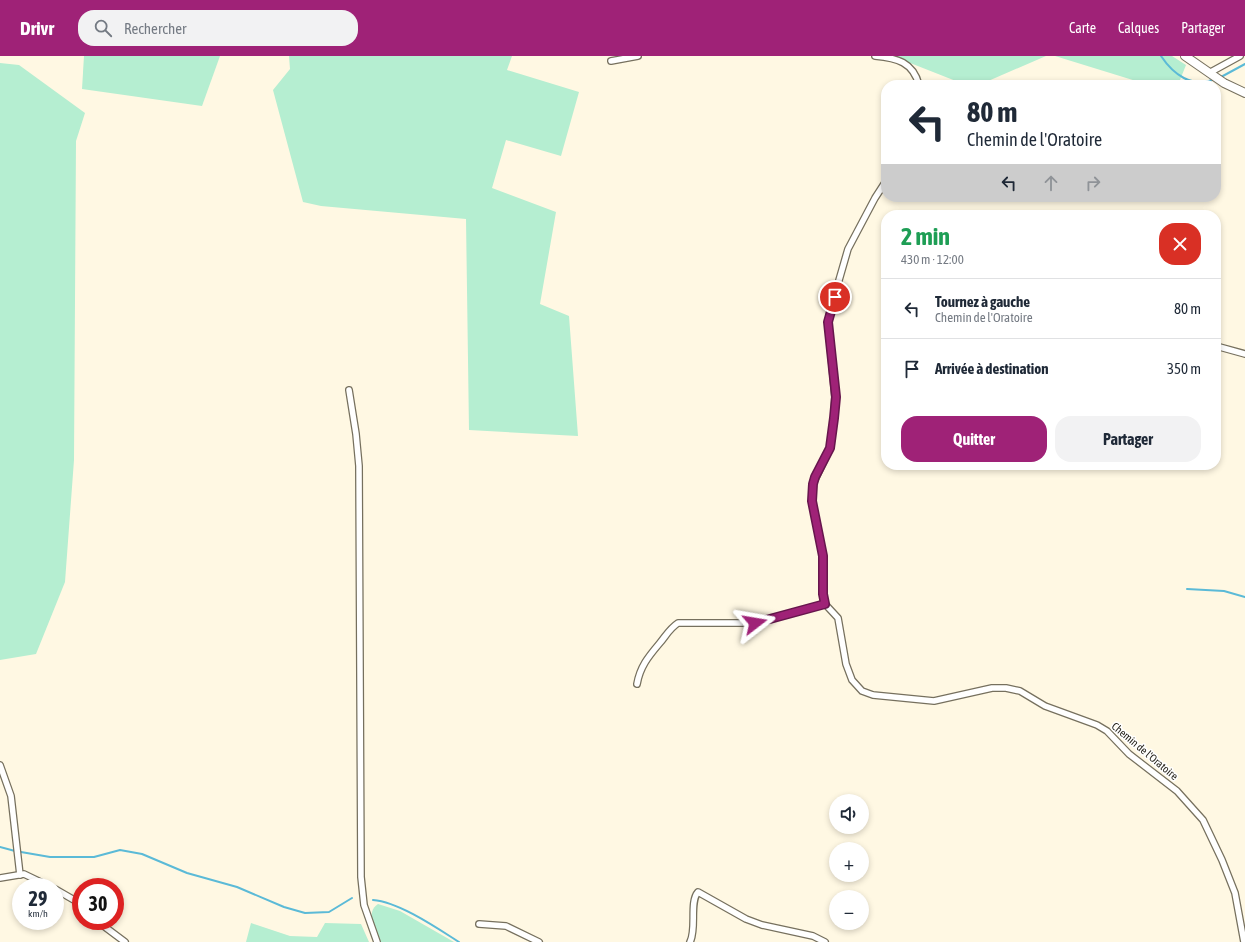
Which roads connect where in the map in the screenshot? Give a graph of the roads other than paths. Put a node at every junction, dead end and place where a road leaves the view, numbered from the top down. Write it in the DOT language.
graph roads {
  1 [pos="638,56"];
  2 [pos="875,56"];
  3 [pos="1186,56"];
  4 [pos="1240,56"];
  5 [pos="611,62"];
  6 [pos="1213,76"];
  7 [pos="917,80"];
  8 [pos="1221,80"];
  9 [pos="1221,80"];
  10 [pos="1245,93"];
  11 [pos="881,189"];
  12 [pos="1221,347"];
  13 [pos="1245,354"];
  14 [pos="348,390"];
  15 [pos="825,604"];
  16 [pos="637,684"];
  17 [pos="0,765"];
  18 [pos="20,875"];
  19 [pos="0,878"];
  20 [pos="34,878"];
  21 [pos="479,924"];
  22 [pos="109,930"];
  23 [pos="125,942"];
  24 [pos="377,942"];
  25 [pos="539,942"];
  26 [pos="690,942"];
  27 [pos="825,942"];
  28 [pos="1244,942"];
  1 -- 5 [label="street"];
  2 -- 7 [label="street"];
  3 -- 6 [label="main road"];
  4 -- 6 [label="street"];
  6 -- 9 [label="main road"];
  8 -- 10 [label="main road"];
  11 -- 15 [label="street"];
  12 -- 13 [label="street"];
  14 -- 24 [label="street"];
  15 -- 16 [label="street"];
  15 -- 28 [label="street, Chemin de l'Oratoire"];
  17 -- 18 [label="street"];
  18 -- 19 [label="street"];
  18 -- 20 [label="street"];
  21 -- 25 [label="street"];
  22 -- 23 [label="street"];
  26 -- 27 [label="street"];
}
